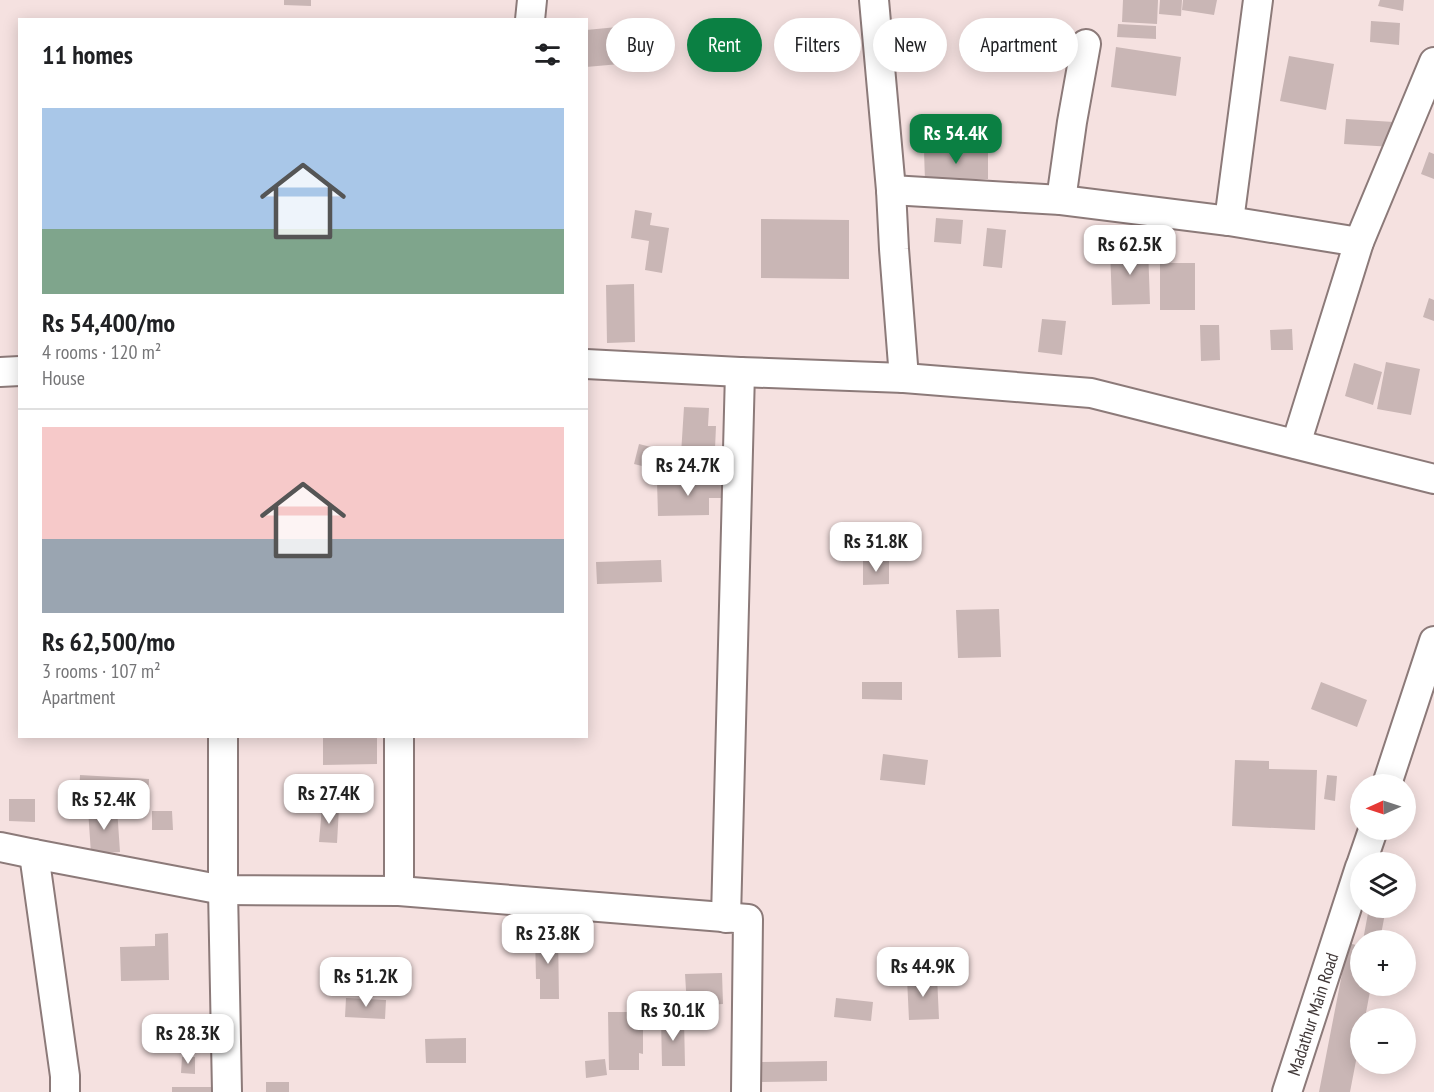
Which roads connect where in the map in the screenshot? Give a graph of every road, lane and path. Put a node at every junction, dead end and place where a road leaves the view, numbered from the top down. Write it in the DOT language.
graph roads {
  1 [pos="532,0"];
  2 [pos="874,0"];
  3 [pos="1258,0"];
  4 [pos="530,18"];
  5 [pos="1086,44"];
  6 [pos="1434,62"];
  7 [pos="891,190"];
  8 [pos="1061,200"];
  9 [pos="1229,221"];
  10 [pos="1359,242"];
  11 [pos="588,364"];
  12 [pos="18,371"];
  13 [pos="0,372"];
  14 [pos="740,372"];
  15 [pos="904,378"];
  16 [pos="1296,444"];
  17 [pos="1434,479"];
  18 [pos="1434,641"];
  19 [pos="224,738"];
  20 [pos="399,738"];
  21 [pos="1390,774"];
  22 [pos="0,847"];
  23 [pos="33,854"];
  24 [pos="223,890"];
  25 [pos="399,891"];
  26 [pos="1350,898"];
  27 [pos="726,918"];
  28 [pos="65,1092"];
  29 [pos="227,1092"];
  30 [pos="746,1092"];
  31 [pos="1287,1092"];
  1 -- 4 [label="street"];
  2 -- 7 [label="street"];
  3 -- 9 [label="street"];
  5 -- 8 [label="street"];
  6 -- 10 [label="street"];
  7 -- 8 [label="street"];
  7 -- 15 [label="street"];
  8 -- 9 [label="street"];
  9 -- 10 [label="street"];
  10 -- 16 [label="street"];
  11 -- 14 [label="street"];
  12 -- 13 [label="street"];
  14 -- 15 [label="street"];
  14 -- 27 [label="street"];
  15 -- 16 [label="street"];
  16 -- 17 [label="street"];
  18 -- 21 [label="street"];
  19 -- 24 [label="street"];
  20 -- 25 [label="street"];
  22 -- 23 [label="street"];
  23 -- 24 [label="street"];
  23 -- 28 [label="street"];
  24 -- 25 [label="street"];
  24 -- 29 [label="street"];
  25 -- 27 [label="street"];
  26 -- 31 [label="street, Madathur Main Road"];
  27 -- 30 [label="street"];
}
